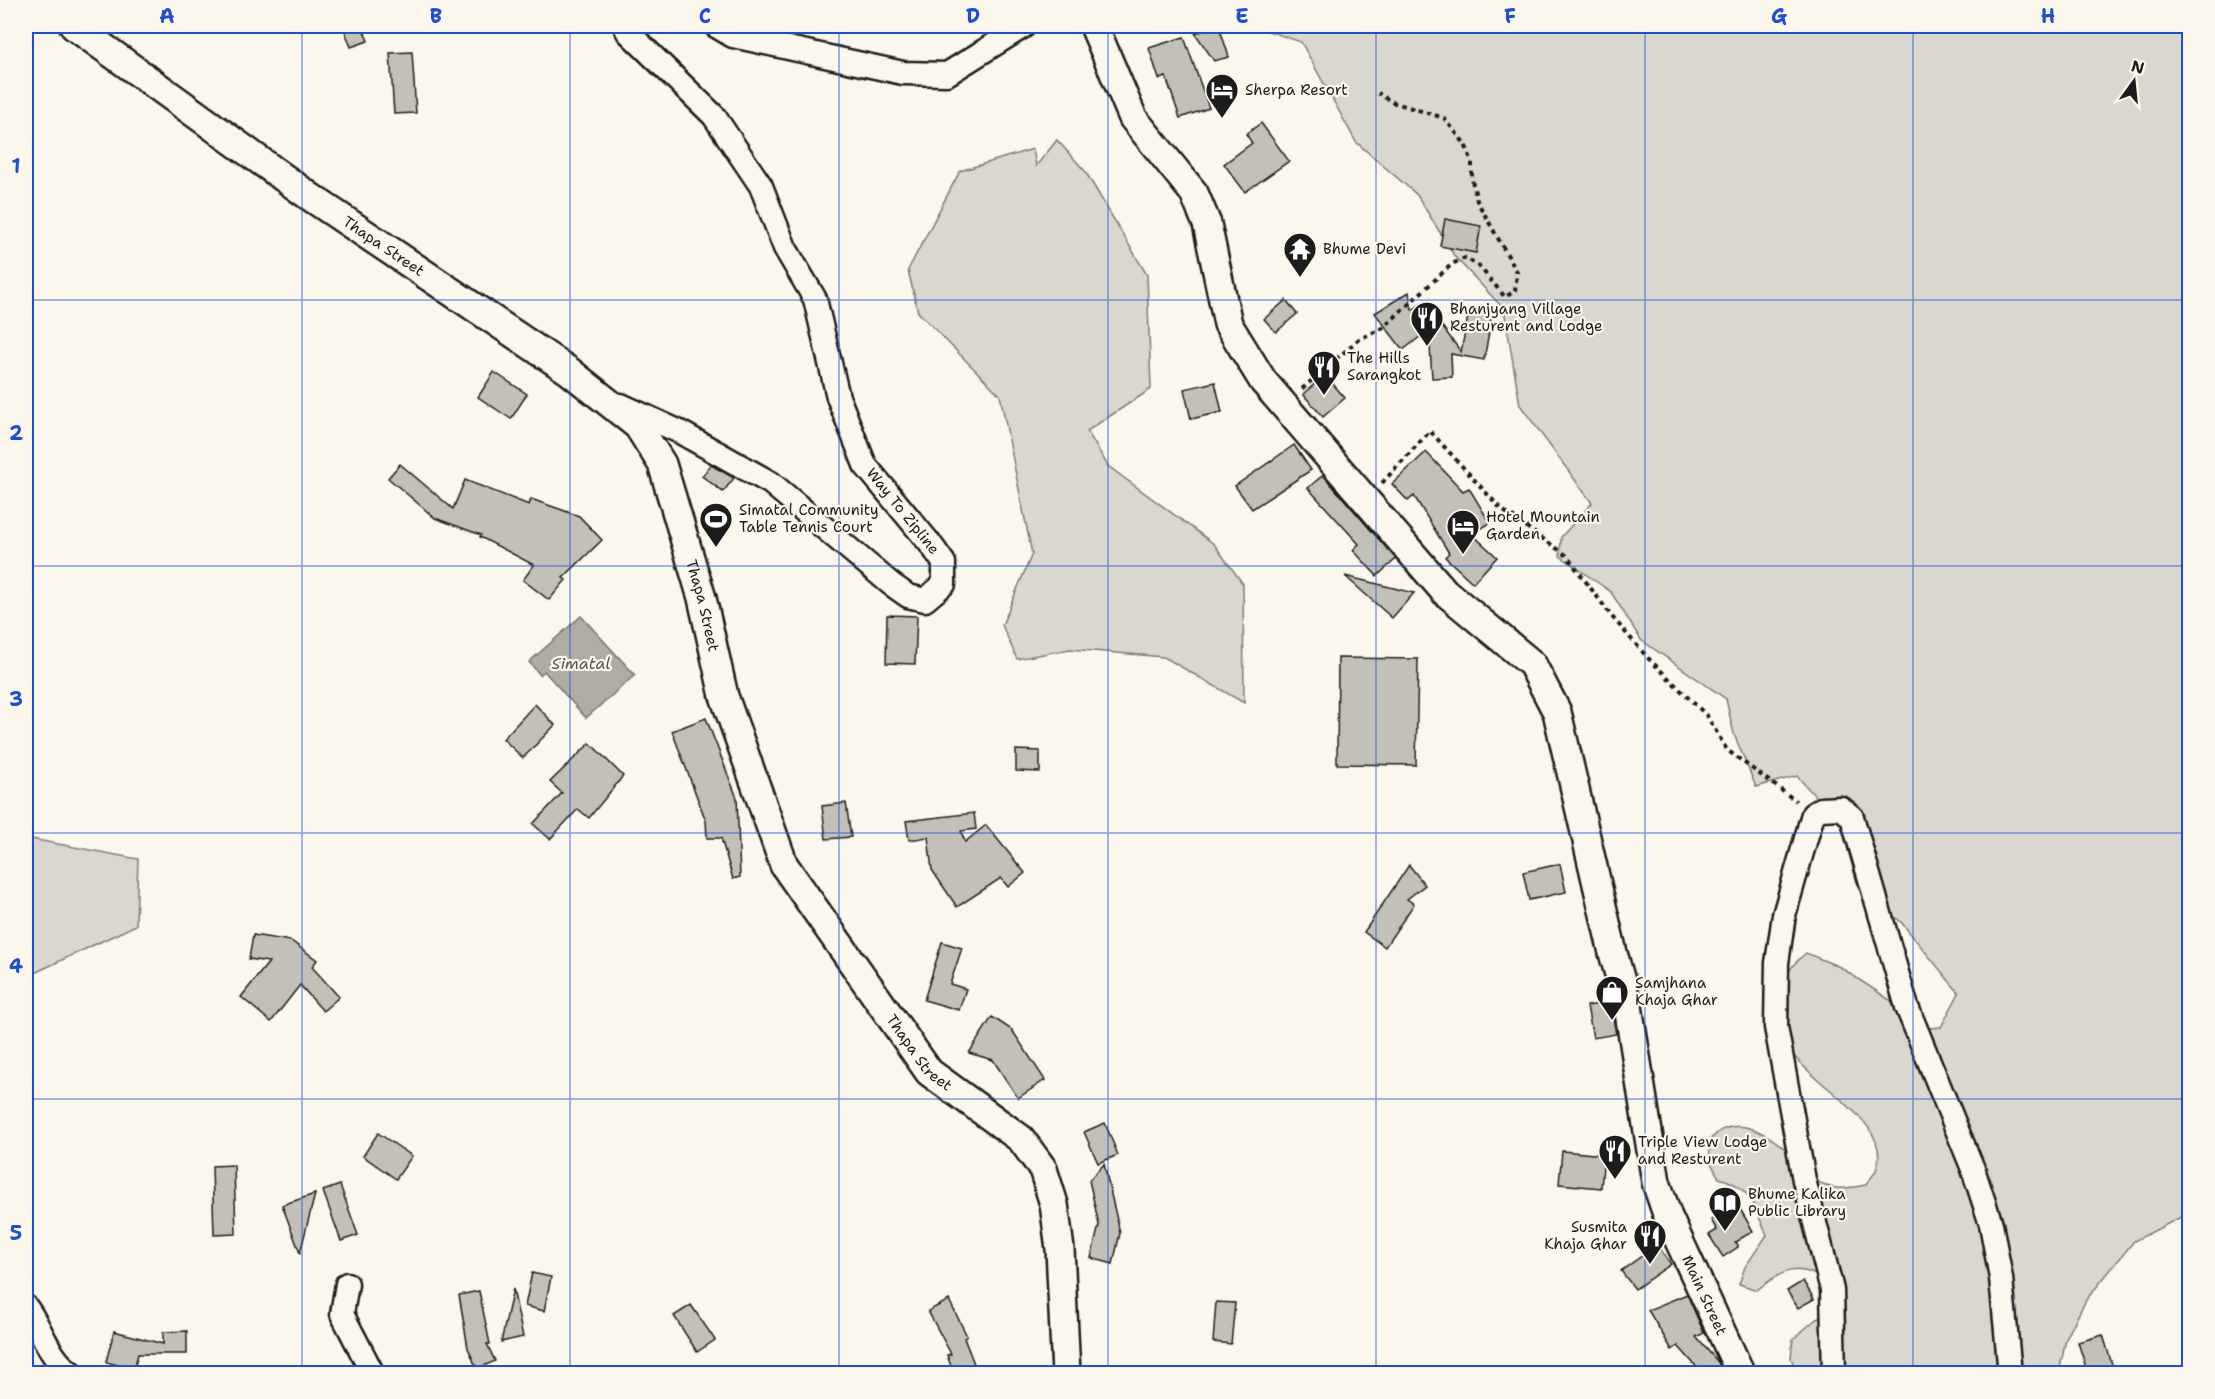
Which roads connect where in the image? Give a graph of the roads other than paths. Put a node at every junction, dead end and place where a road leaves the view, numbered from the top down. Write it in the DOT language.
graph roads {
  1 [pos="74,26"];
  2 [pos="625,26"];
  3 [pos="716,26"];
  4 [pos="1024,26"];
  5 [pos="1094,26"];
  6 [pos="601,396"];
  7 [pos="347,1284"];
  8 [pos="26,1307"];
  9 [pos="74,1374"];
  10 [pos="373,1374"];
  11 [pos="1066,1374"];
  12 [pos="1742,1374"];
  13 [pos="1834,1374"];
  14 [pos="2010,1374"];
  1 -- 6 [label="street, Thapa Street"];
  2 -- 6 [label="street, Way To Zipline"];
  3 -- 4 [label="street"];
  5 -- 12 [label="street, Main Street"];
  6 -- 11 [label="street, Thapa Street"];
  7 -- 10 [label="street"];
  8 -- 9 [label="street"];
  13 -- 14 [label="street"];
}
